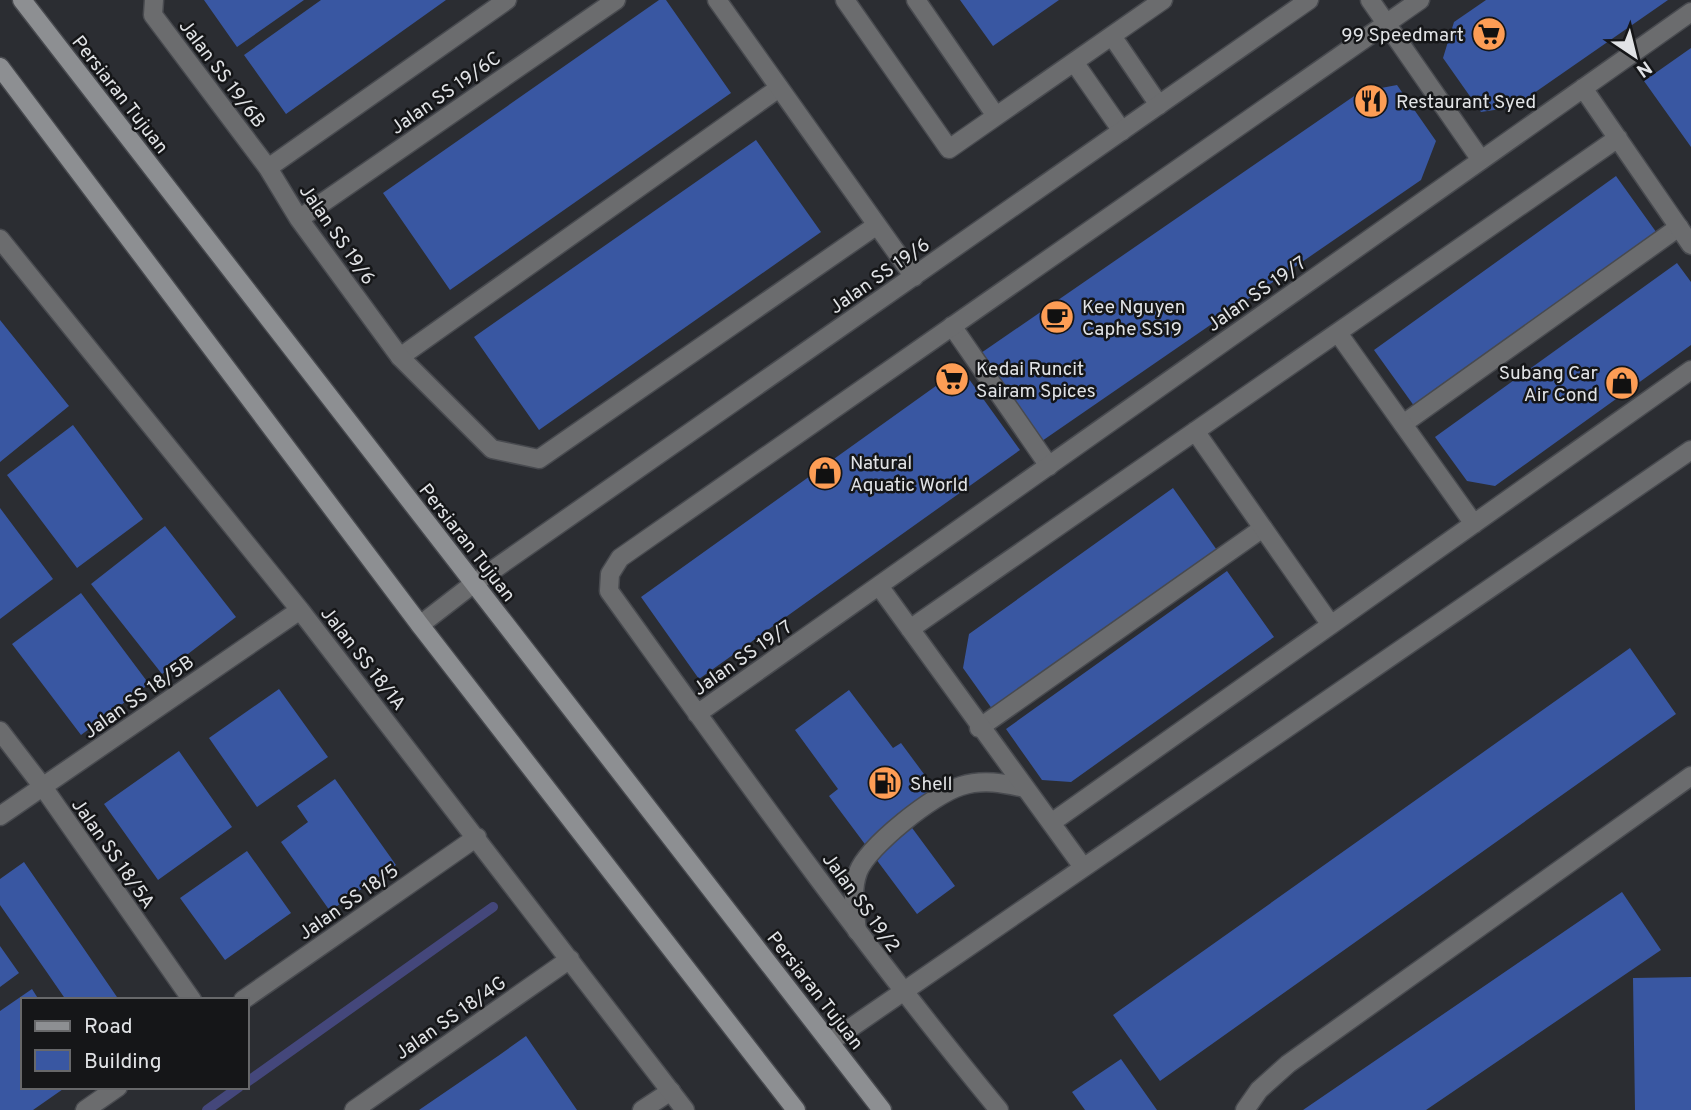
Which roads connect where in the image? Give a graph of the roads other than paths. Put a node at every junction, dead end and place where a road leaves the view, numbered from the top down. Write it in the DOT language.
graph roads {
  1 [pos="22,0"];
  2 [pos="154,0"];
  3 [pos="507,0"];
  4 [pos="616,0"];
  5 [pos="717,0"];
  6 [pos="845,0"];
  7 [pos="916,0"];
  8 [pos="1163,0"];
  9 [pos="1309,0"];
  10 [pos="1370,0"];
  11 [pos="1420,0"];
  12 [pos="1691,12"];
  13 [pos="1386,23"];
  14 [pos="1112,36"];
  15 [pos="1074,62"];
  16 [pos="0,67"];
  17 [pos="779,88"];
  18 [pos="1583,88"];
  19 [pos="1159,105"];
  20 [pos="996,116"];
  21 [pos="1122,131"];
  22 [pos="1618,138"];
  23 [pos="1481,160"];
  24 [pos="268,168"];
  25 [pos="299,219"];
  26 [pos="877,225"];
  27 [pos="1679,227"];
  28 [pos="0,239"];
  29 [pos="1691,245"];
  30 [pos="914,277"];
  31 [pos="952,326"];
  32 [pos="1338,332"];
  33 [pos="400,357"];
  34 [pos="1691,370"];
  35 [pos="1403,424"];
  36 [pos="1195,431"];
  37 [pos="1691,450"];
  38 [pos="1049,466"];
  39 [pos="1474,524"];
  40 [pos="1263,528"];
  41 [pos="473,584"];
  42 [pos="879,586"];
  43 [pos="300,610"];
  44 [pos="420,625"];
  45 [pos="1331,625"];
  46 [pos="910,629"];
  47 [pos="698,714"];
  48 [pos="979,728"];
  49 [pos="0,731"];
  50 [pos="1691,776"];
  51 [pos="43,787"];
  52 [pos="1025,788"];
  53 [pos="0,816"];
  54 [pos="1051,823"];
  55 [pos="477,837"];
  56 [pos="1083,867"];
  57 [pos="857,931"];
  58 [pos="570,959"];
  59 [pos="902,992"];
  60 [pos="191,998"];
  61 [pos="246,998"];
  62 [pos="830,1042"];
  63 [pos="115,1089"];
  64 [pos="671,1091"];
  65 [pos="85,1110"];
  66 [pos="354,1110"];
  67 [pos="642,1110"];
  68 [pos="685,1110"];
  69 [pos="796,1110"];
  70 [pos="882,1110"];
  71 [pos="999,1110"];
  72 [pos="1245,1110"];
  1 -- 41 [label="main road, Persiaran Tujuan"];
  2 -- 24 [label="street, Jalan SS 19/6B"];
  3 -- 24 [label="street, Jalan SS 19/6C"];
  4 -- 25 [label="street, Jalan SS 19/6C"];
  5 -- 17 [label="street"];
  6 -- 20 [label="street"];
  7 -- 20 [label="street"];
  8 -- 14 [label="street"];
  9 -- 19 [label="street, Jalan SS 19/6"];
  10 -- 13 [label="street"];
  11 -- 13 [label="street, Jalan SS 19/7"];
  12 -- 18 [label="street, Jalan SS 19/7"];
  13 -- 23 [label="street"];
  13 -- 31 [label="street, Jalan SS 19/7"];
  14 -- 15 [label="street"];
  14 -- 19 [label="street"];
  15 -- 20 [label="street"];
  15 -- 21 [label="street"];
  16 -- 44 [label="main road"];
  17 -- 26 [label="street"];
  17 -- 33 [label="street"];
  18 -- 22 [label="street"];
  18 -- 23 [label="street, Jalan SS 19/7"];
  19 -- 21 [label="street, Jalan SS 19/6"];
  21 -- 30 [label="street, Jalan SS 19/6"];
  22 -- 27 [label="street"];
  22 -- 32 [label="street"];
  23 -- 38 [label="street, Jalan SS 19/7"];
  24 -- 25 [label="street, Jalan SS 19/6"];
  25 -- 33 [label="street, Jalan SS 19/6"];
  26 -- 30 [label="street"];
  26 -- 33 [label="street, Jalan SS 19/6"];
  27 -- 29 [label="street"];
  27 -- 35 [label="street"];
  28 -- 43 [label="street, Jalan SS 18/1A"];
  30 -- 41 [label="street, Jalan SS 19/6"];
  31 -- 38 [label="street"];
  31 -- 47 [label="street, Jalan SS 19/7"];
  32 -- 35 [label="street"];
  32 -- 36 [label="street"];
  34 -- 39 [label="street"];
  35 -- 39 [label="street"];
  36 -- 40 [label="street"];
  36 -- 46 [label="street"];
  37 -- 56 [label="street"];
  38 -- 42 [label="street, Jalan SS 19/7"];
  39 -- 45 [label="street"];
  40 -- 45 [label="street"];
  40 -- 48 [label="street"];
  41 -- 44 [label="street, Jalan SS 19/6"];
  41 -- 62 [label="main road, Persiaran Tujuan"];
  42 -- 46 [label="street"];
  42 -- 47 [label="street, Jalan SS 19/7"];
  43 -- 51 [label="street, Jalan SS 18/5B"];
  43 -- 55 [label="street, Jalan SS 18/1A"];
  44 -- 69 [label="main road"];
  45 -- 54 [label="street"];
  46 -- 48 [label="street"];
  47 -- 57 [label="street, Jalan SS 19/2"];
  48 -- 52 [label="street"];
  49 -- 51 [label="street, Jalan SS 18/5A"];
  50 -- 72 [label="street"];
  51 -- 53 [label="street, Jalan SS 18/5B"];
  51 -- 60 [label="street, Jalan SS 18/5A"];
  52 -- 54 [label="street"];
  52 -- 57 [label="street"];
  54 -- 56 [label="street"];
  55 -- 58 [label="street, Jalan SS 18/1A"];
  55 -- 61 [label="street, Jalan SS 18/5"];
  56 -- 59 [label="street"];
  57 -- 59 [label="street, Jalan SS 19/2"];
  58 -- 64 [label="street, Jalan SS 18/1A"];
  58 -- 66 [label="street, Jalan SS 18/4G"];
  59 -- 62 [label="street"];
  59 -- 71 [label="street, Jalan SS 19/2"];
  62 -- 70 [label="main road, Persiaran Tujuan"];
  63 -- 65 [label="street"];
  64 -- 67 [label="street"];
  64 -- 68 [label="street, Jalan SS 18/1A"];
}
